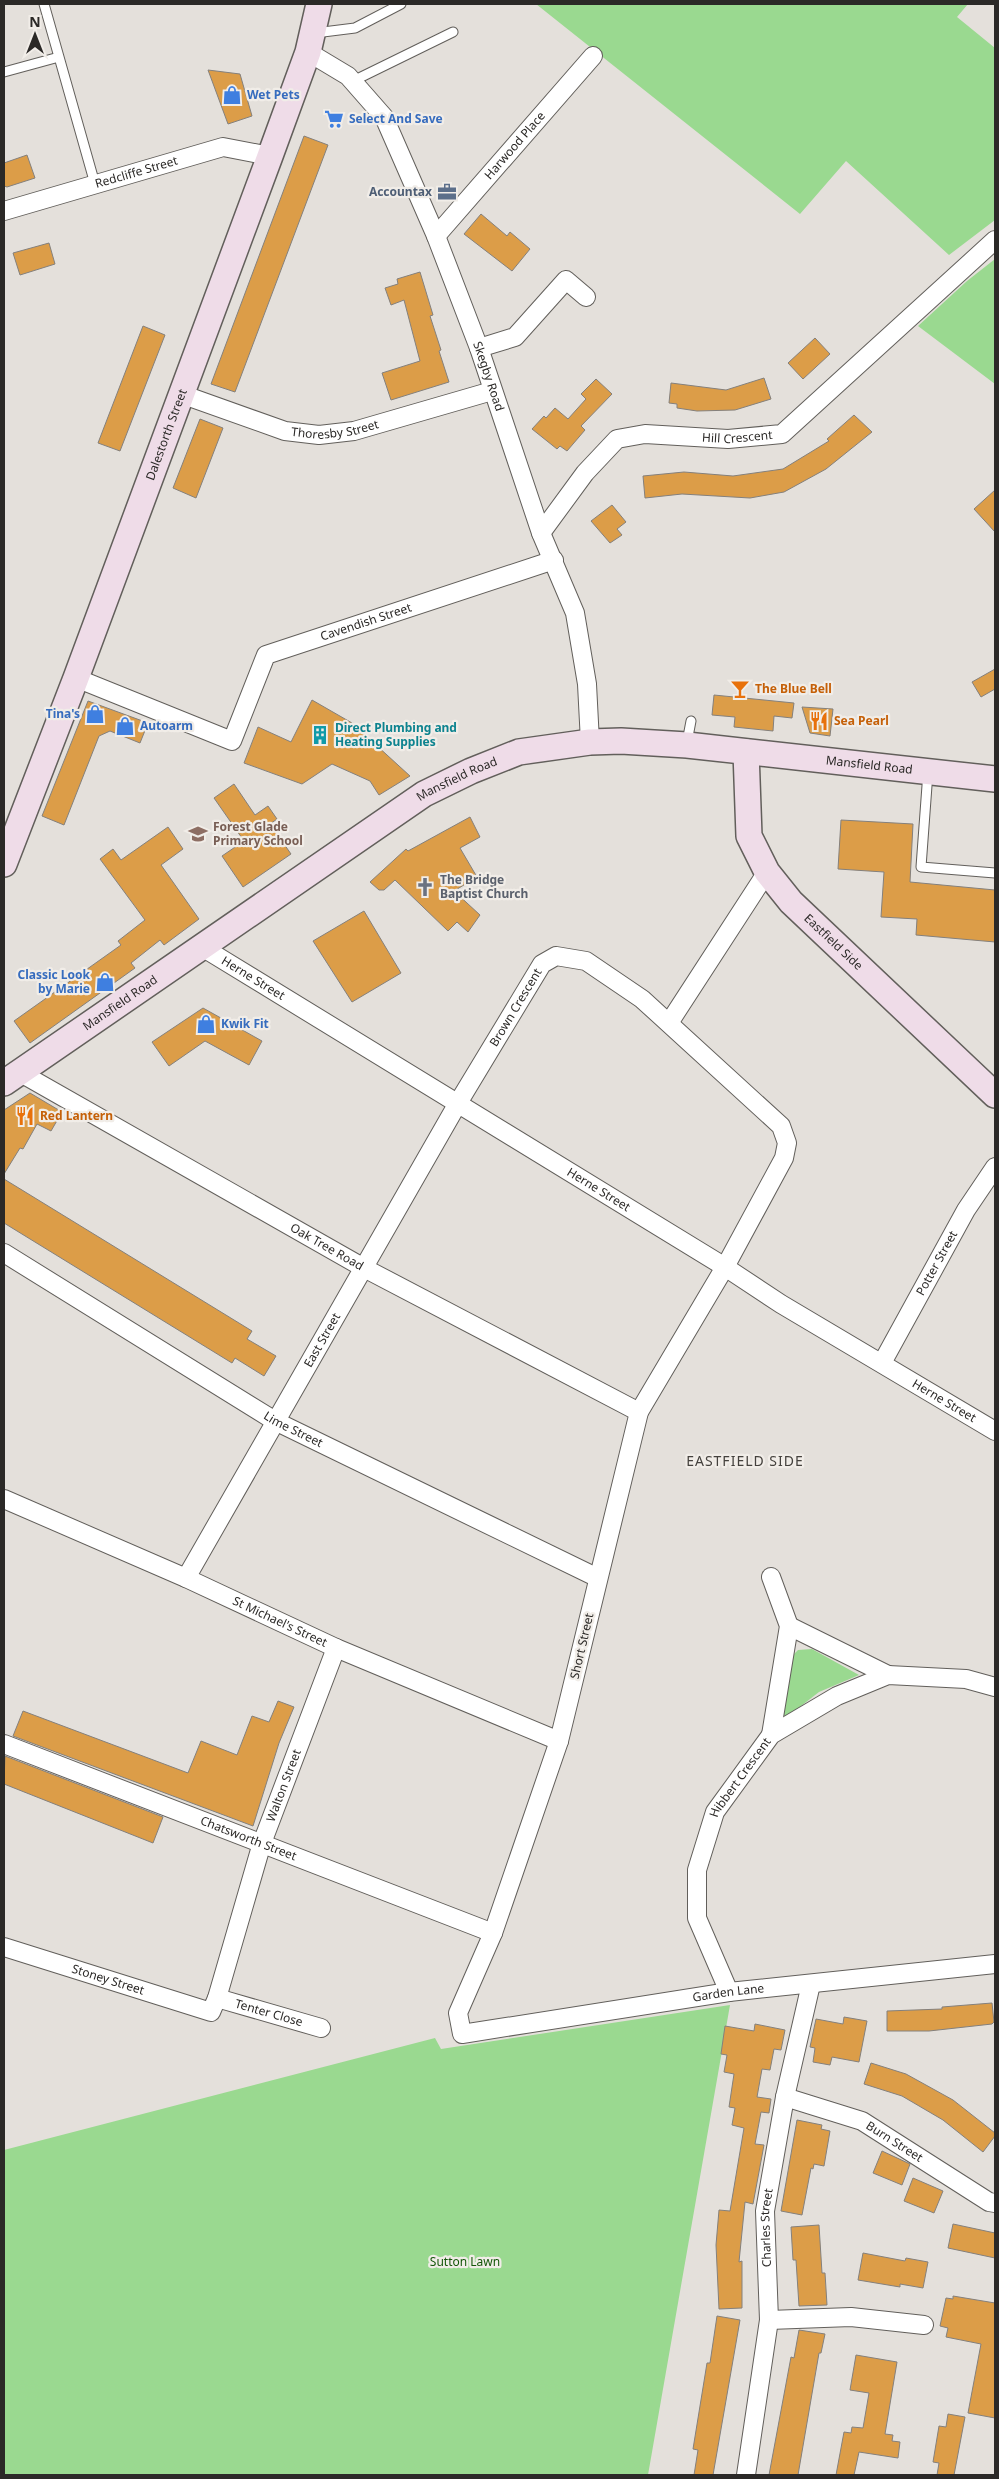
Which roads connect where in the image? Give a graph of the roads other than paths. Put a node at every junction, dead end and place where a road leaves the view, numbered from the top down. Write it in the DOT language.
graph roads {
  1 [pos="44,4"];
  2 [pos="319,4"];
  3 [pos="401,4"];
  4 [pos="454,32"];
  5 [pos="310,43"];
  6 [pos="593,56"];
  7 [pos="59,57"];
  8 [pos="4,72"];
  9 [pos="353,81"];
  10 [pos="270,156"];
  11 [pos="95,184"];
  12 [pos="4,211"];
  13 [pos="436,236"];
  14 [pos="995,240"];
  15 [pos="586,297"];
  16 [pos="479,348"];
  17 [pos="492,391"];
  18 [pos="181,394"];
  19 [pos="541,533"];
  20 [pos="554,560"];
  21 [pos="76,678"];
  22 [pos="590,742"];
  23 [pos="746,752"];
  24 [pos="928,772"];
  25 [pos="995,780"];
  26 [pos="4,864"];
  27 [pos="767,872"];
  28 [pos="995,872"];
  29 [pos="202,946"];
  30 [pos="669,1023"];
  31 [pos="11,1078"];
  32 [pos="992,1087"];
  33 [pos="458,1103"];
  34 [pos="995,1167"];
  35 [pos="4,1253"];
  36 [pos="725,1267"];
  37 [pos="364,1268"];
  38 [pos="882,1363"];
  39 [pos="639,1412"];
  40 [pos="275,1422"];
  41 [pos="995,1431"];
  42 [pos="4,1499"];
  43 [pos="771,1577"];
  44 [pos="186,1578"];
  45 [pos="598,1578"];
  46 [pos="789,1626"];
  47 [pos="336,1648"];
  48 [pos="888,1675"];
  49 [pos="995,1687"];
  50 [pos="771,1736"];
  51 [pos="559,1741"];
  52 [pos="4,1744"];
  53 [pos="262,1842"];
  54 [pos="493,1933"];
  55 [pos="4,1948"];
  56 [pos="995,1964"];
  57 [pos="811,1984"];
  58 [pos="729,1992"];
  59 [pos="214,2005"];
  60 [pos="321,2028"];
  61 [pos="462,2034"];
  62 [pos="785,2097"];
  63 [pos="995,2203"];
  64 [pos="769,2320"];
  65 [pos="924,2325"];
  66 [pos="746,2475"];
  1 -- 7 [label="lane"];
  2 -- 5 [label="street, Dalestorth Street"];
  3 -- 5 [label="lane"];
  4 -- 9 [label="lane"];
  5 -- 9 [label="street, Skegby Road"];
  5 -- 10 [label="street, Dalestorth Street"];
  6 -- 13 [label="street, Harwood Place"];
  7 -- 8 [label="lane"];
  7 -- 11 [label="lane"];
  9 -- 13 [label="street, Skegby Road"];
  10 -- 11 [label="street, Redcliffe Street"];
  10 -- 18 [label="street, Dalestorth Street"];
  11 -- 12 [label="street, Redcliffe Street"];
  13 -- 16 [label="street, Skegby Road"];
  14 -- 19 [label="street, Hill Crescent"];
  15 -- 16 [label="street"];
  16 -- 17 [label="street, Skegby Road"];
  17 -- 18 [label="street, Thoresby Street"];
  17 -- 19 [label="street, Skegby Road"];
  18 -- 21 [label="street, Dalestorth Street"];
  19 -- 20 [label="street, Skegby Road"];
  20 -- 21 [label="street, Cavendish Street"];
  20 -- 22 [label="street, Skegby Road"];
  21 -- 26 [label="street, Dalestorth Street"];
  22 -- 23 [label="street, Mansfield Road"];
  22 -- 29 [label="street, Mansfield Road"];
  23 -- 24 [label="street, Mansfield Road"];
  23 -- 27 [label="street, Eastfield Side"];
  24 -- 25 [label="street, Mansfield Road"];
  24 -- 28 [label="lane"];
  27 -- 30 [label="street"];
  27 -- 32 [label="street, Eastfield Side"];
  29 -- 31 [label="street, Mansfield Road"];
  29 -- 33 [label="street, Herne Street"];
  30 -- 33 [label="street, Brown Crescent"];
  30 -- 36 [label="street, Brown Crescent"];
  31 -- 37 [label="street, Oak Tree Road"];
  33 -- 36 [label="street, Herne Street"];
  33 -- 37 [label="street, East Street"];
  34 -- 38 [label="street, Potter Street"];
  35 -- 40 [label="street, Lime Street"];
  36 -- 38 [label="street, Herne Street"];
  36 -- 39 [label="street, Short Street"];
  37 -- 39 [label="street, Oak Tree Road"];
  37 -- 40 [label="street, East Street"];
  38 -- 41 [label="street, Herne Street"];
  39 -- 45 [label="street, Short Street"];
  40 -- 44 [label="street, East Street"];
  40 -- 45 [label="street, Lime Street"];
  42 -- 44 [label="street, St Michael's Street"];
  43 -- 46 [label="street"];
  44 -- 47 [label="street, St Michael's Street"];
  45 -- 51 [label="street, Short Street"];
  46 -- 48 [label="street"];
  46 -- 50 [label="street"];
  47 -- 51 [label="street, St Michael's Street"];
  47 -- 53 [label="street, Walton Street"];
  48 -- 49 [label="street, Hibbert Crescent"];
  48 -- 50 [label="street, Hibbert Crescent"];
  50 -- 58 [label="street, Hibbert Crescent"];
  51 -- 54 [label="street, Short Street"];
  52 -- 53 [label="street, Chatsworth Street"];
  53 -- 54 [label="street, Chatsworth Street"];
  53 -- 59 [label="street, Walton Street"];
  54 -- 61 [label="street, Short Street"];
  55 -- 59 [label="street, Stoney Street"];
  56 -- 57 [label="street, Garden Lane"];
  57 -- 58 [label="street, Garden Lane"];
  57 -- 62 [label="street, Charles Street"];
  58 -- 61 [label="street, Garden Lane"];
  59 -- 60 [label="street, Tenter Close"];
  62 -- 63 [label="street, Burn Street"];
  62 -- 64 [label="street, Charles Street"];
  64 -- 65 [label="street"];
  64 -- 66 [label="street, Charles Street"];
}
